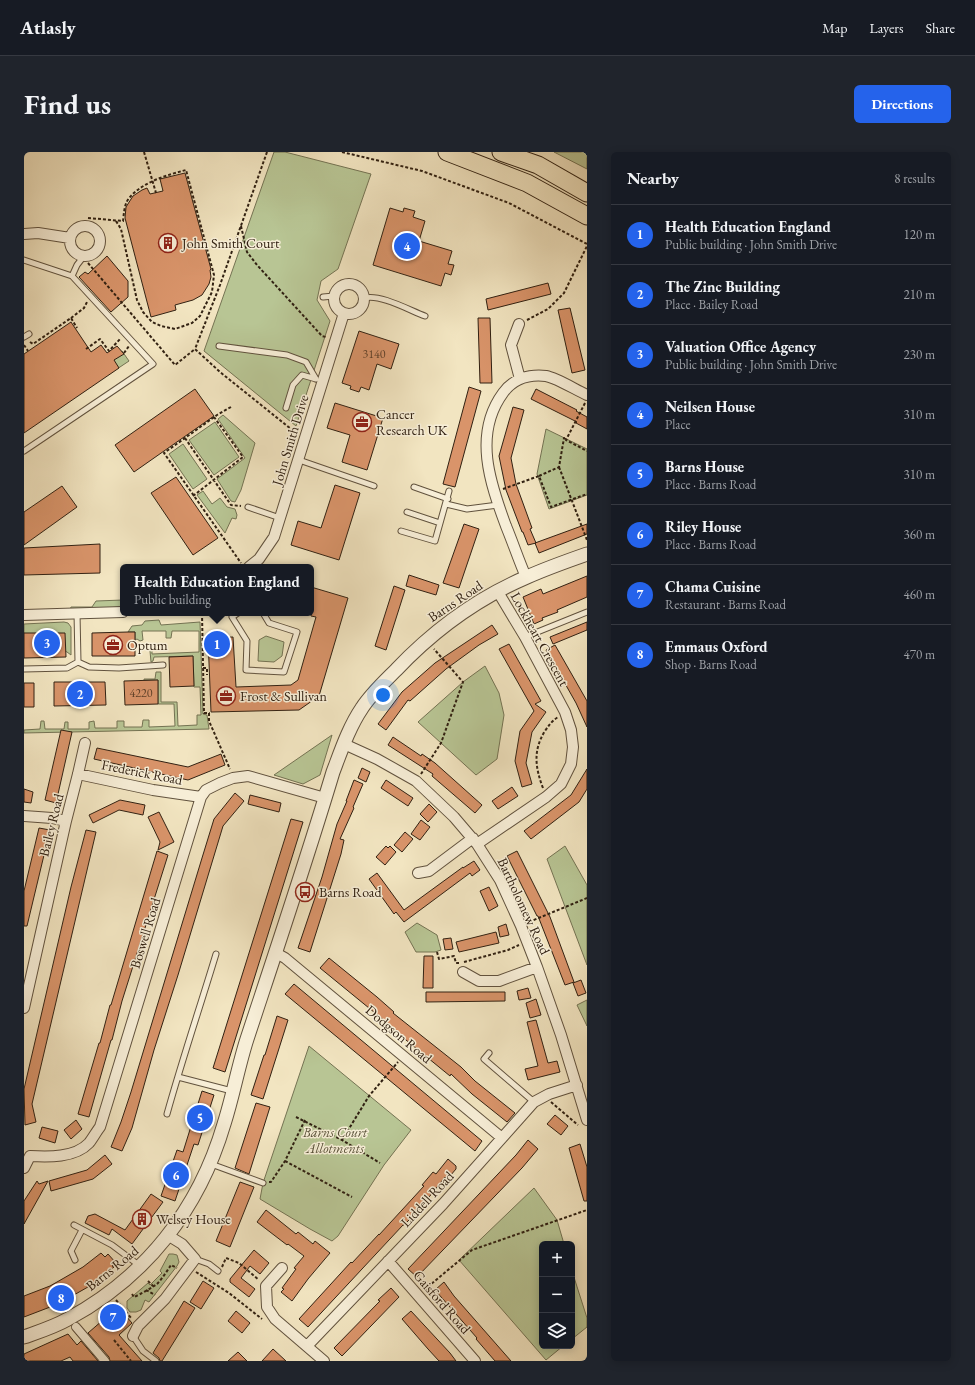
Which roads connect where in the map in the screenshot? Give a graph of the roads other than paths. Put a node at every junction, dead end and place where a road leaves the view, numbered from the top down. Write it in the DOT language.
graph roads {
  1 [pos="447,152"];
  2 [pos="502,152"];
  3 [pos="587,193"];
  4 [pos="587,216"];
  5 [pos="24,234"];
  6 [pos="70,238"];
  7 [pos="85,256"];
  8 [pos="24,260"];
  9 [pos="72,276"];
  10 [pos="334,296"];
  11 [pos="323,297"];
  12 [pos="365,298"];
  13 [pos="344,313"];
  14 [pos="424,316"];
  15 [pos="519,324"];
  16 [pos="218,346"];
  17 [pos="520,379"];
  18 [pos="319,380"];
  19 [pos="587,395"];
  20 [pos="286,408"];
  21 [pos="24,451"];
  22 [pos="299,460"];
  23 [pos="374,486"];
  24 [pos="414,487"];
  25 [pos="450,491"];
  26 [pos="447,502"];
  27 [pos="498,504"];
  28 [pos="248,507"];
  29 [pos="407,512"];
  30 [pos="280,518"];
  31 [pos="440,523"];
  32 [pos="401,531"];
  33 [pos="587,554"];
  34 [pos="253,564"];
  35 [pos="526,577"];
  36 [pos="498,592"];
  37 [pos="120,612"];
  38 [pos="587,612"];
  39 [pos="78,613"];
  40 [pos="24,615"];
  41 [pos="234,616"];
  42 [pos="265,616"];
  43 [pos="525,637"];
  44 [pos="78,662"];
  45 [pos="163,666"];
  46 [pos="24,669"];
  47 [pos="85,742"];
  48 [pos="344,744"];
  49 [pos="78,774"];
  50 [pos="201,797"];
  51 [pos="325,798"];
  52 [pos="24,816"];
  53 [pos="66,821"];
  54 [pos="475,841"];
  55 [pos="418,873"];
  56 [pos="276,953"];
  57 [pos="216,954"];
  58 [pos="537,967"];
  59 [pos="464,972"];
  60 [pos="24,1008"];
  61 [pos="489,1053"];
  62 [pos="178,1077"];
  63 [pos="577,1085"];
  64 [pos="232,1092"];
  65 [pos="534,1102"];
  66 [pos="167,1114"];
  67 [pos="584,1124"];
  68 [pos="502,1138"];
  69 [pos="27,1154"];
  70 [pos="210,1163"];
  71 [pos="24,1168"];
  72 [pos="263,1183"];
  73 [pos="74,1225"];
  74 [pos="82,1230"];
  75 [pos="169,1236"];
  76 [pos="195,1259"];
  77 [pos="75,1260"];
  78 [pos="388,1261"];
  79 [pos="141,1267"];
  80 [pos="282,1268"];
  81 [pos="218,1271"];
  82 [pos="133,1336"];
  83 [pos="24,1337"];
  84 [pos="307,1346"];
  85 [pos="98,1361"];
  86 [pos="105,1361"];
  87 [pos="156,1361"];
  88 [pos="324,1361"];
  89 [pos="476,1361"];
  1 -- 4 [label="highway"];
  2 -- 3 [label="highway"];
  5 -- 6 [label="street"];
  6 -- 7 [label="street"];
  6 -- 7 [label="street"];
  7 -- 9 [label="lane"];
  8 -- 9 [label="lane"];
  9 -- 21 [label="lane"];
  10 -- 11 [label="lane"];
  10 -- 12 [label="street"];
  10 -- 13 [label="street"];
  12 -- 13 [label="street"];
  12 -- 14 [label="lane"];
  13 -- 18 [label="street, John Smith Drive"];
  15 -- 17 [label="street"];
  16 -- 18 [label="lane"];
  17 -- 19 [label="street"];
  17 -- 27 [label="street"];
  18 -- 20 [label="lane"];
  18 -- 22 [label="street, John Smith Drive"];
  22 -- 23 [label="lane"];
  22 -- 30 [label="street, John Smith Drive"];
  24 -- 26 [label="lane"];
  25 -- 26 [label="lane"];
  26 -- 27 [label="lane"];
  26 -- 31 [label="lane"];
  27 -- 35 [label="street"];
  28 -- 30 [label="lane"];
  29 -- 31 [label="lane"];
  30 -- 34 [label="street, John Smith Drive"];
  31 -- 32 [label="lane"];
  33 -- 35 [label="street, Barns Road"];
  35 -- 36 [label="street, Barns Road"];
  36 -- 43 [label="street, Lockheart Crescent"];
  36 -- 48 [label="street, Barns Road"];
  37 -- 39 [label="street"];
  38 -- 43 [label="lane"];
  39 -- 40 [label="street"];
  39 -- 44 [label="lane"];
  41 -- 42 [label="lane"];
  43 -- 54 [label="street, Lockheart Crescent"];
  44 -- 45 [label="lane"];
  44 -- 46 [label="lane"];
  47 -- 49 [label="street, Bailey Road"];
  48 -- 51 [label="street, Barns Road"];
  48 -- 54 [label="street, Bartholomew Road"];
  49 -- 50 [label="street, Frederick Road"];
  49 -- 53 [label="street, Bailey Road"];
  50 -- 51 [label="street"];
  50 -- 69 [label="street, Boswell Road"];
  51 -- 56 [label="street, Barns Road"];
  52 -- 53 [label="street"];
  53 -- 60 [label="street, Bailey Road"];
  54 -- 55 [label="street, Lockheart Crescent"];
  54 -- 58 [label="street, Bartholomew Road"];
  56 -- 64 [label="street, Barns Road"];
  56 -- 68 [label="street, Dodgson Road"];
  57 -- 62 [label="lane"];
  58 -- 59 [label="street"];
  58 -- 63 [label="street, Bartholomew Road"];
  61 -- 65 [label="lane"];
  62 -- 64 [label="lane"];
  62 -- 66 [label="lane"];
  63 -- 65 [label="street, Liddell Road"];
  63 -- 67 [label="street, Bartholomew Road"];
  64 -- 70 [label="street, Barns Road"];
  65 -- 68 [label="street, Liddell Road"];
  68 -- 78 [label="street, Liddell Road"];
  69 -- 71 [label="street"];
  70 -- 72 [label="lane"];
  70 -- 75 [label="street, Barns Road"];
  73 -- 74 [label="lane"];
  74 -- 77 [label="lane"];
  74 -- 79 [label="lane"];
  75 -- 76 [label="street"];
  75 -- 79 [label="street, Barns Road"];
  76 -- 81 [label="lane"];
  76 -- 82 [label="street"];
  78 -- 84 [label="street, Liddell Road"];
  78 -- 89 [label="street, Gaisford Road"];
  79 -- 83 [label="street, Barns Road"];
  80 -- 84 [label="street"];
  82 -- 87 [label="lane"];
  84 -- 88 [label="street"];
  85 -- 86 [label="street"];
}
